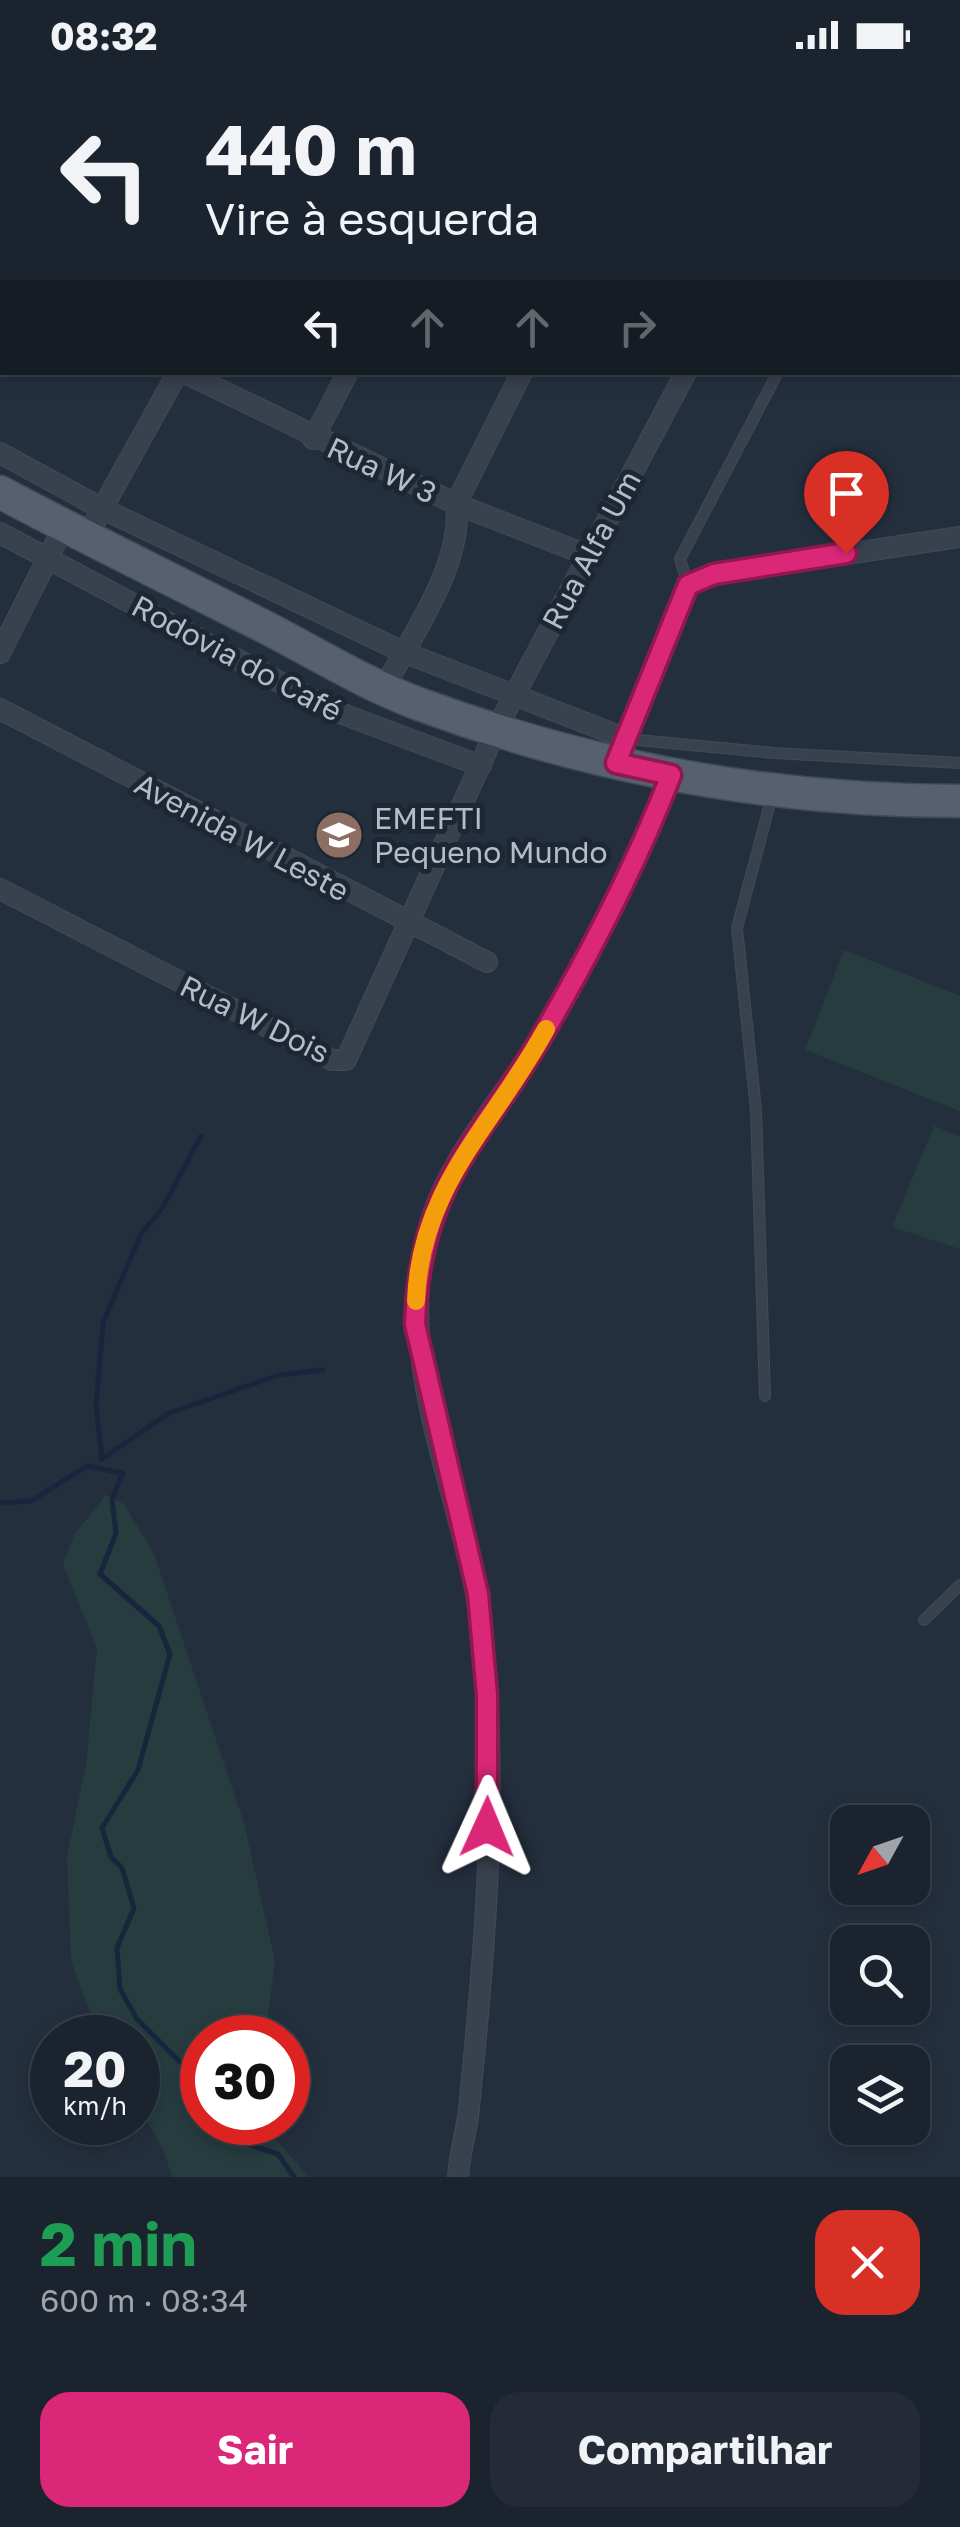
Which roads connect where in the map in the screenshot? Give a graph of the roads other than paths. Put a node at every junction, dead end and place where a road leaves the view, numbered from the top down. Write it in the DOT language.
graph roads {
  1 [pos="178,375"];
  2 [pos="186,375"];
  3 [pos="346,375"];
  4 [pos="520,375"];
  5 [pos="684,375"];
  6 [pos="776,375"];
  7 [pos="313,439"];
  8 [pos="0,453"];
  9 [pos="0,492"];
  10 [pos="456,504"];
  11 [pos="84,524"];
  12 [pos="0,534"];
  13 [pos="960,537"];
  14 [pos="587,555"];
  15 [pos="48,558"];
  16 [pos="688,585"];
  17 [pos="403,652"];
  18 [pos="0,653"];
  19 [pos="384,688"];
  20 [pos="515,694"];
  21 [pos="0,709"];
  22 [pos="497,728"];
  23 [pos="622,751"];
  24 [pos="960,763"];
  25 [pos="480,766"];
  26 [pos="671,775"];
  27 [pos="774,790"];
  28 [pos="959,804"];
  29 [pos="0,889"];
  30 [pos="408,925"];
  31 [pos="487,962"];
  32 [pos="765,1396"];
  33 [pos="960,1585"];
  34 [pos="924,1620"];
  35 [pos="458,2177"];
  1 -- 11 [label="street"];
  2 -- 7 [label="street, Rua W 3"];
  3 -- 7 [label="street"];
  4 -- 10 [label="street"];
  5 -- 14 [label="street, Rua Alfa Um"];
  6 -- 16 [label="lane"];
  7 -- 10 [label="street, Rua W 3"];
  8 -- 11 [label="street"];
  9 -- 11 [label="main road"];
  10 -- 14 [label="street, Rua W 3"];
  10 -- 17 [label="street"];
  11 -- 15 [label="street"];
  11 -- 17 [label="street"];
  11 -- 19 [label="main road"];
  12 -- 15 [label="street, Rodovia do Café"];
  13 -- 16 [label="street"];
  14 -- 20 [label="street, Rua Alfa Um"];
  15 -- 18 [label="street"];
  15 -- 25 [label="street, Rodovia do Café"];
  16 -- 23 [label="street"];
  17 -- 19 [label="street"];
  17 -- 20 [label="street"];
  19 -- 22 [label="main road"];
  20 -- 22 [label="street, Rua Alfa Um"];
  20 -- 23 [label="street"];
  21 -- 30 [label="street, Avenida W Leste"];
  22 -- 23 [label="main road"];
  22 -- 25 [label="street, Rua W Dois"];
  23 -- 24 [label="lane"];
  23 -- 26 [label="main road"];
  25 -- 30 [label="street, Rua W Dois"];
  26 -- 27 [label="main road"];
  26 -- 35 [label="street"];
  27 -- 28 [label="main road"];
  27 -- 32 [label="lane"];
  29 -- 30 [label="street, Rua W Dois"];
  30 -- 31 [label="street, Avenida W Leste"];
  33 -- 34 [label="lane"];
}
